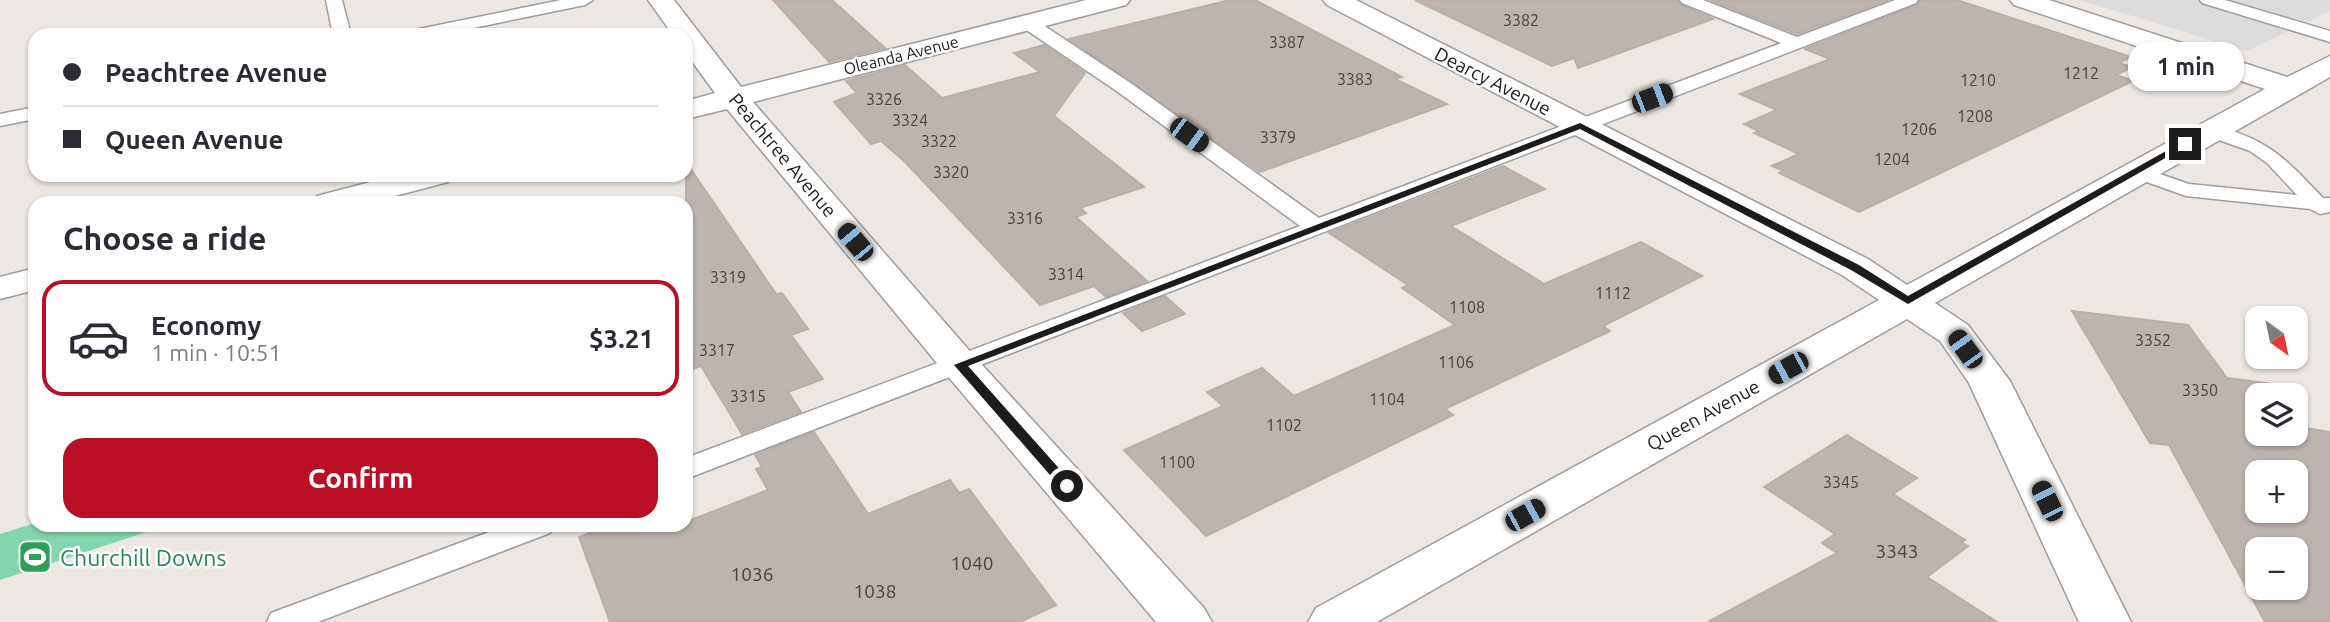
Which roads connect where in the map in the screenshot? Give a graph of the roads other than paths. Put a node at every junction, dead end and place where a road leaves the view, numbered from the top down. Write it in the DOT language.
graph roads {
  1 [pos="334,0"];
  2 [pos="585,0"];
  3 [pos="661,0"];
  4 [pos="1117,0"];
  5 [pos="1336,0"];
  6 [pos="1688,0"];
  7 [pos="1910,0"];
  8 [pos="2208,0"];
  9 [pos="2041,2"];
  10 [pos="1028,23"];
  11 [pos="340,28"];
  12 [pos="448,28"];
  13 [pos="682,28"];
  14 [pos="693,43"];
  15 [pos="1796,43"];
  16 [pos="2329,60"];
  17 [pos="2288,87"];
  18 [pos="733,97"];
  19 [pos="693,108"];
  20 [pos="28,114"];
  21 [pos="0,120"];
  22 [pos="1580,126"];
  23 [pos="2209,130"];
  24 [pos="2137,172"];
  25 [pos="418,182"];
  26 [pos="383,196"];
  27 [pos="2326,209"];
  28 [pos="1316,228"];
  29 [pos="28,281"];
  30 [pos="0,288"];
  31 [pos="1908,300"];
  32 [pos="960,365"];
  33 [pos="693,466"];
  34 [pos="520,532"];
  35 [pos="283,622"];
  36 [pos="1186,622"];
  37 [pos="1334,622"];
  38 [pos="2105,622"];
  1 -- 11 [label="lane"];
  2 -- 12 [label="lane"];
  3 -- 13 [label="street, Peachtree Avenue"];
  4 -- 10 [label="street, Oleanda Avenue"];
  5 -- 22 [label="street, Dearcy Avenue"];
  6 -- 15 [label="lane"];
  7 -- 15 [label="lane"];
  8 -- 16 [label="lane"];
  9 -- 17 [label="street"];
  10 -- 18 [label="street, Oleanda Avenue"];
  10 -- 28 [label="lane"];
  14 -- 18 [label="street, Peachtree Avenue"];
  15 -- 22 [label="lane"];
  16 -- 17 [label="street, Queen Avenue"];
  17 -- 23 [label="street, Queen Avenue"];
  18 -- 19 [label="street, Oleanda Avenue"];
  18 -- 32 [label="street, Peachtree Avenue"];
  20 -- 21 [label="lane"];
  22 -- 28 [label="lane"];
  22 -- 31 [label="street, Dearcy Avenue"];
  23 -- 24 [label="street, Queen Avenue"];
  23 -- 27 [label="lane"];
  24 -- 27 [label="lane"];
  24 -- 31 [label="street, Queen Avenue"];
  25 -- 26 [label="street"];
  28 -- 32 [label="lane"];
  29 -- 30 [label="street"];
  31 -- 37 [label="street, Queen Avenue"];
  31 -- 38 [label="street, Dearcy Avenue"];
  32 -- 33 [label="lane"];
  32 -- 36 [label="street, Peachtree Avenue"];
  34 -- 35 [label="lane"];
}
